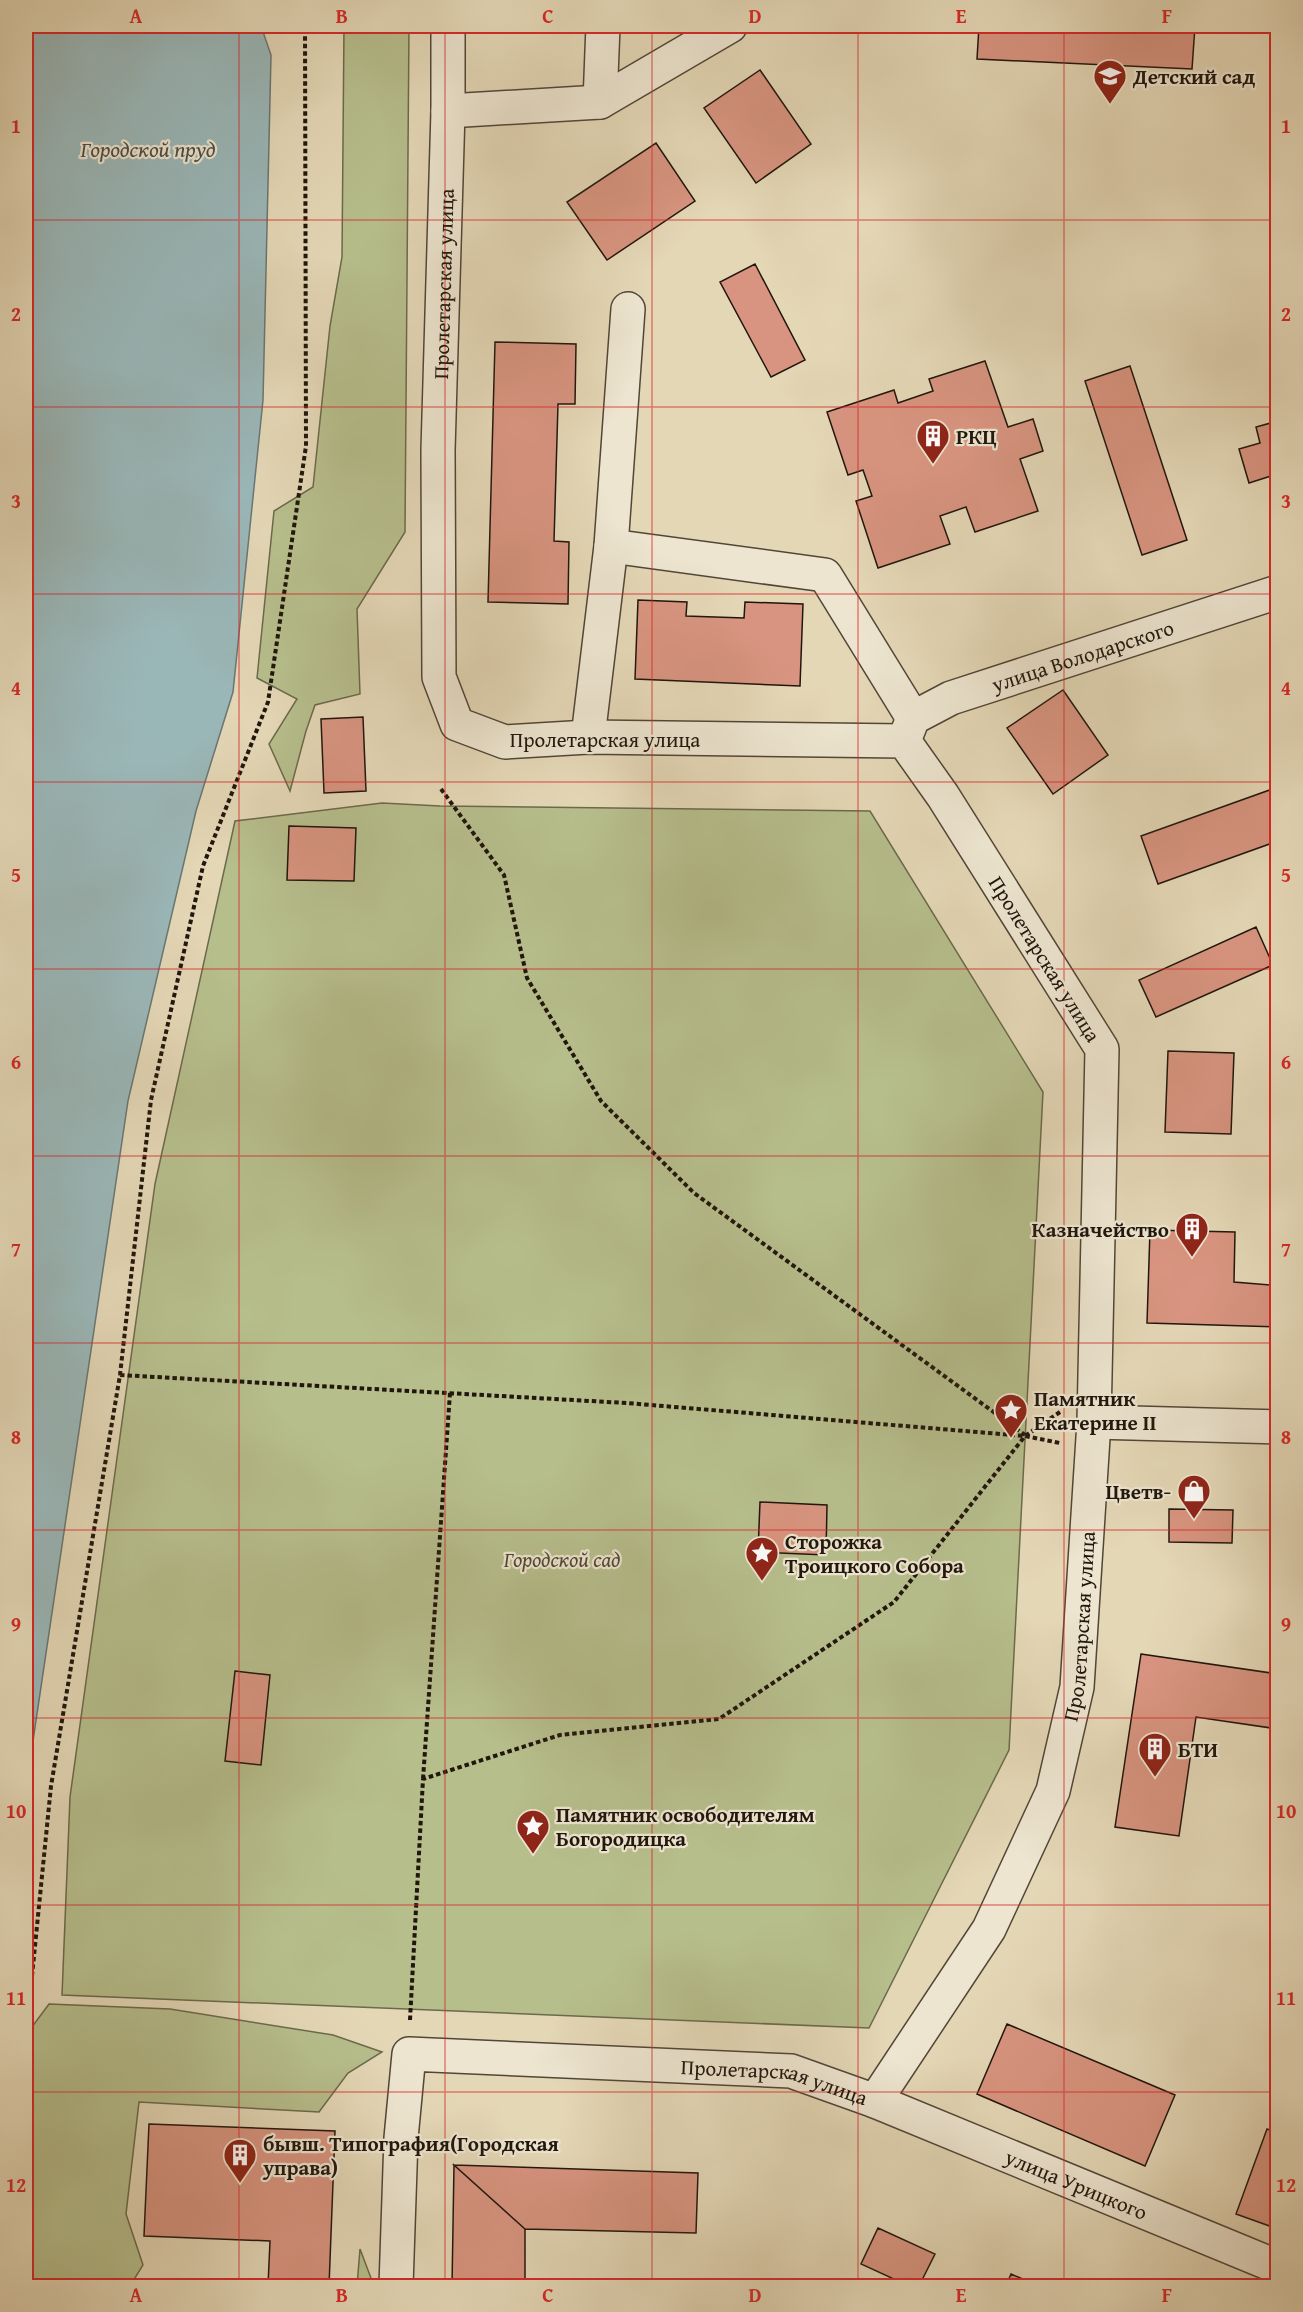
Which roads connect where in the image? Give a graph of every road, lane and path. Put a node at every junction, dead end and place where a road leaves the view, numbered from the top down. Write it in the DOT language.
graph roads {
  1 [pos="305,26"];
  2 [pos="448,26"];
  3 [pos="603,26"];
  4 [pos="730,26"];
  5 [pos="600,102"];
  6 [pos="448,111"];
  7 [pos="628,309"];
  8 [pos="611,546"];
  9 [pos="1278,592"];
  10 [pos="908,730"];
  11 [pos="588,737"];
  12 [pos="441,789"];
  13 [pos="120,1375"];
  14 [pos="450,1393"];
  15 [pos="1094,1422"];
  16 [pos="1278,1427"];
  17 [pos="1025,1436"];
  18 [pos="423,1779"];
  19 [pos="26,2036"];
  20 [pos="409,2054"];
  21 [pos="875,2101"];
  22 [pos="1278,2267"];
  23 [pos="396,2286"];
  1 -- 13 [label="path"];
  2 -- 6 [label="street, Пролетарская улица"];
  3 -- 5 [label="street"];
  4 -- 5 [label="street"];
  5 -- 6 [label="street"];
  6 -- 11 [label="street, Пролетарская улица"];
  7 -- 8 [label="street"];
  8 -- 10 [label="street"];
  8 -- 11 [label="street"];
  9 -- 10 [label="street, улица Володарского"];
  10 -- 11 [label="street, Пролетарская улица"];
  10 -- 15 [label="street, Пролетарская улица"];
  12 -- 17 [label="path"];
  13 -- 14 [label="path"];
  13 -- 19 [label="path"];
  14 -- 17 [label="path"];
  14 -- 18 [label="path"];
  15 -- 16 [label="street"];
  15 -- 21 [label="street, Пролетарская улица"];
  17 -- 18 [label="path"];
  18 -- 20 [label="path"];
  20 -- 21 [label="street, Пролетарская улица"];
  20 -- 23 [label="street"];
  21 -- 22 [label="street, улица Урицкого"];
}
